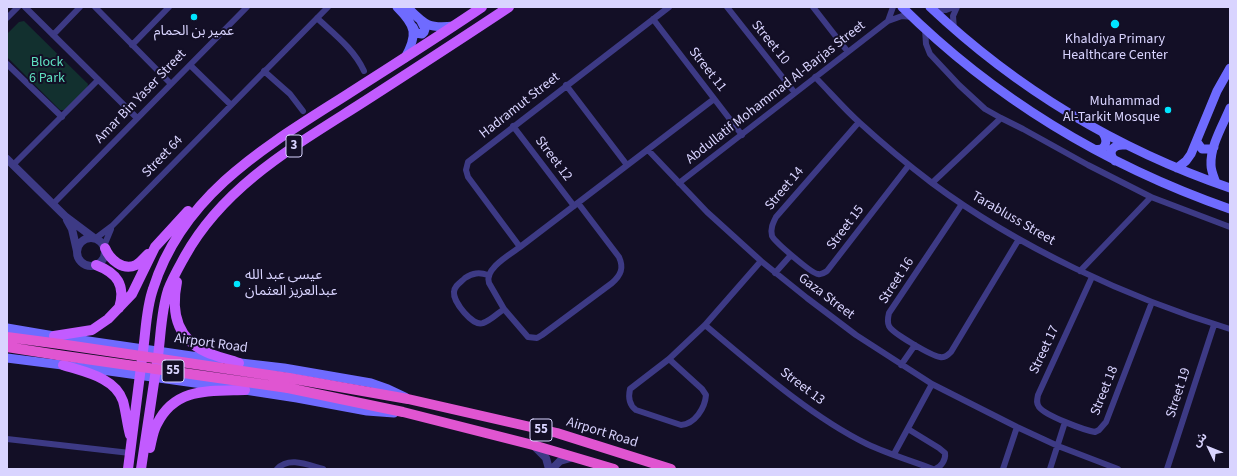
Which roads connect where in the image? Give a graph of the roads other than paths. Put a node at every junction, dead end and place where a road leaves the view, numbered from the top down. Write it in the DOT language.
graph roads {
  1 [pos="18,7"];
  2 [pos="25,7"];
  3 [pos="80,7"];
  4 [pos="95,7"];
  5 [pos="169,7"];
  6 [pos="247,7"];
  7 [pos="328,7"];
  8 [pos="397,7"];
  9 [pos="407,7"];
  10 [pos="482,7"];
  11 [pos="509,7"];
  12 [pos="669,7"];
  13 [pos="727,7"];
  14 [pos="812,7"];
  15 [pos="893,7"];
  16 [pos="902,7"];
  17 [pos="954,7"];
  18 [pos="957,7"];
  19 [pos="931,8"];
  20 [pos="912,17"];
  21 [pos="7,18"];
  22 [pos="317,18"];
  23 [pos="653,19"];
  24 [pos="421,21"];
  25 [pos="888,21"];
  26 [pos="454,26"];
  27 [pos="413,27"];
  28 [pos="925,29"];
  29 [pos="954,29"];
  30 [pos="53,35"];
  31 [pos="132,45"];
  32 [pos="848,52"];
  33 [pos="405,58"];
  34 [pos="7,64"];
  35 [pos="190,65"];
  36 [pos="1230,68"];
  37 [pos="264,71"];
  38 [pos="364,71"];
  39 [pos="815,77"];
  40 [pos="98,80"];
  41 [pos="171,84"];
  42 [pos="566,85"];
  43 [pos="358,88"];
  44 [pos="795,93"];
  45 [pos="714,99"];
  46 [pos="230,105"];
  47 [pos="1230,108"];
  48 [pos="303,111"];
  49 [pos="62,116"];
  50 [pos="137,118"];
  51 [pos="1001,118"];
  52 [pos="859,122"];
  53 [pos="513,126"];
  54 [pos="1103,133"];
  55 [pos="742,135"];
  56 [pos="301,142"];
  57 [pos="1197,142"];
  58 [pos="1125,145"];
  59 [pos="1214,146"];
  60 [pos="1092,149"];
  61 [pos="648,150"];
  62 [pos="1115,161"];
  63 [pos="10,162"];
  64 [pos="910,164"];
  65 [pos="627,165"];
  66 [pos="1177,168"];
  67 [pos="679,183"];
  68 [pos="932,183"];
  69 [pos="1216,183"];
  70 [pos="1230,188"];
  71 [pos="212,192"];
  72 [pos="1151,197"];
  73 [pos="53,204"];
  74 [pos="962,204"];
  75 [pos="576,205"];
  76 [pos="1230,209"];
  77 [pos="66,217"];
  78 [pos="112,226"];
  79 [pos="1230,227"];
  80 [pos="95,238"];
  81 [pos="1019,239"];
  82 [pos="105,247"];
  83 [pos="155,247"];
  84 [pos="520,247"];
  85 [pos="77,253"];
  86 [pos="791,255"];
  87 [pos="761,260"];
  88 [pos="96,265"];
  89 [pos="180,265"];
  90 [pos="1080,271"];
  91 [pos="775,273"];
  92 [pos="488,274"];
  93 [pos="1092,277"];
  94 [pos="1152,302"];
  95 [pos="504,309"];
  96 [pos="118,310"];
  97 [pos="705,325"];
  98 [pos="1214,325"];
  99 [pos="7,328"];
  100 [pos="1230,329"];
  101 [pos="7,338"];
  102 [pos="109,344"];
  103 [pos="57,345"];
  104 [pos="915,345"];
  105 [pos="7,347"];
  106 [pos="144,349"];
  107 [pos="158,351"];
  108 [pos="190,356"];
  109 [pos="7,358"];
  110 [pos="669,359"];
  111 [pos="239,363"];
  112 [pos="63,365"];
  113 [pos="901,365"];
  114 [pos="102,370"];
  115 [pos="140,375"];
  116 [pos="155,377"];
  117 [pos="189,382"];
  118 [pos="289,383"];
  119 [pos="932,384"];
  120 [pos="245,390"];
  121 [pos="408,399"];
  122 [pos="403,412"];
  123 [pos="1065,422"];
  124 [pos="1017,428"];
  125 [pos="908,429"];
  126 [pos="7,439"];
  127 [pos="132,443"];
  128 [pos="533,445"];
  129 [pos="1058,446"];
  130 [pos="130,453"];
  131 [pos="894,454"];
  132 [pos="574,457"];
  133 [pos="1114,468"];
  134 [pos="128,469"];
  135 [pos="143,469"];
  136 [pos="277,469"];
  137 [pos="323,469"];
  138 [pos="550,469"];
  139 [pos="614,469"];
  140 [pos="671,469"];
  141 [pos="934,469"];
  142 [pos="1003,469"];
  143 [pos="1050,469"];
  144 [pos="1167,469"];
  1 -- 21 [label="street"];
  2 -- 30 [label="street"];
  3 -- 30 [label="street"];
  4 -- 31 [label="street"];
  5 -- 31 [label="street"];
  6 -- 35 [label="street, Amar Bin Yaser Street"];
  7 -- 22 [label="street, Street 64"];
  8 -- 27 [label="main road"];
  9 -- 24 [label="main road"];
  10 -- 26 [label="main road, 3"];
  11 -- 56 [label="main road, 3"];
  12 -- 23 [label="street, Hadramut Street"];
  13 -- 44 [label="street, Street 10"];
  14 -- 32 [label="street"];
  15 -- 25 [label="street"];
  16 -- 20 [label="main road"];
  17 -- 19 [label="street"];
  18 -- 29 [label="street"];
  19 -- 29 [label="main road"];
  20 -- 25 [label="street, Abdullatif Mohammad Al-Barjas Street"];
  20 -- 28 [label="main road"];
  22 -- 37 [label="street, Street 64"];
  22 -- 38 [label="street"];
  23 -- 42 [label="street, Hadramut Street"];
  23 -- 45 [label="street, Street 11"];
  24 -- 26 [label="main road"];
  24 -- 27 [label="main road"];
  25 -- 32 [label="street, Abdullatif Mohammad Al-Barjas Street"];
  26 -- 33 [label="main road, 3"];
  27 -- 33 [label="main road"];
  28 -- 51 [label="street"];
  28 -- 60 [label="main road"];
  29 -- 54 [label="main road"];
  30 -- 40 [label="street"];
  31 -- 41 [label="street"];
  32 -- 39 [label="street, Abdullatif Mohammad Al-Barjas Street"];
  33 -- 43 [label="main road, 3"];
  34 -- 49 [label="street"];
  35 -- 41 [label="street, Amar Bin Yaser Street"];
  35 -- 46 [label="street"];
  36 -- 57 [label="main road"];
  37 -- 46 [label="street, Street 64"];
  37 -- 48 [label="street"];
  39 -- 44 [label="street, Abdullatif Mohammad Al-Barjas Street"];
  39 -- 52 [label="street, Tarabluss Street"];
  40 -- 49 [label="street"];
  40 -- 50 [label="street"];
  41 -- 50 [label="street, Amar Bin Yaser Street"];
  42 -- 53 [label="street, Hadramut Street"];
  42 -- 65 [label="street"];
  43 -- 56 [label="main road"];
  43 -- 71 [label="main road, 3"];
  44 -- 55 [label="street, Abdullatif Mohammad Al-Barjas Street"];
  45 -- 55 [label="street, Street 11"];
  45 -- 61 [label="street"];
  46 -- 78 [label="street, Street 64"];
  47 -- 59 [label="main road"];
  49 -- 63 [label="street"];
  50 -- 73 [label="street, Amar Bin Yaser Street"];
  51 -- 68 [label="street"];
  51 -- 72 [label="street"];
  52 -- 64 [label="street, Tarabluss Street"];
  52 -- 86 [label="street, Street 14"];
  53 -- 75 [label="street, Street 12"];
  53 -- 84 [label="street, Hadramut Street"];
  54 -- 58 [label="main road"];
  54 -- 60 [label="main road"];
  55 -- 67 [label="street, Abdullatif Mohammad Al-Barjas Street"];
  56 -- 89 [label="main road, 3"];
  57 -- 59 [label="main road"];
  57 -- 66 [label="main road"];
  58 -- 62 [label="main road"];
  58 -- 66 [label="main road"];
  59 -- 69 [label="main road"];
  60 -- 62 [label="main road"];
  61 -- 65 [label="street"];
  61 -- 67 [label="street, Gaza Street"];
  62 -- 76 [label="main road"];
  63 -- 73 [label="street"];
  64 -- 68 [label="street, Tarabluss Street"];
  64 -- 86 [label="street, Street 15"];
  65 -- 75 [label="street"];
  66 -- 69 [label="main road"];
  67 -- 87 [label="street, Gaza Street"];
  68 -- 74 [label="street, Tarabluss Street"];
  69 -- 70 [label="main road"];
  71 -- 83 [label="main road"];
  71 -- 106 [label="main road, 3"];
  72 -- 79 [label="street"];
  72 -- 90 [label="street"];
  73 -- 77 [label="street"];
  74 -- 81 [label="street, Tarabluss Street"];
  74 -- 104 [label="street, Street 16"];
  75 -- 84 [label="street"];
  75 -- 95 [label="street"];
  77 -- 80 [label="street"];
  77 -- 85 [label="street"];
  78 -- 80 [label="street, Street 64"];
  78 -- 82 [label="street, Street 64"];
  80 -- 82 [label="street"];
  80 -- 85 [label="street"];
  81 -- 90 [label="street, Tarabluss Street"];
  81 -- 104 [label="street"];
  82 -- 83 [label="main road"];
  82 -- 88 [label="street"];
  83 -- 96 [label="main road"];
  84 -- 92 [label="street"];
  85 -- 88 [label="street"];
  86 -- 91 [label="street"];
  87 -- 91 [label="street, Gaza Street"];
  87 -- 97 [label="street"];
  88 -- 96 [label="main road"];
  89 -- 107 [label="main road, 3"];
  89 -- 111 [label="main road, 3"];
  90 -- 93 [label="street, Tarabluss Street"];
  91 -- 113 [label="street, Gaza Street"];
  92 -- 95 [label="street"];
  92 -- 95 [label="street"];
  93 -- 94 [label="street, Tarabluss Street"];
  93 -- 123 [label="street, Street 17"];
  94 -- 98 [label="street, Tarabluss Street"];
  94 -- 123 [label="street, Street 18"];
  96 -- 103 [label="main road"];
  97 -- 110 [label="street"];
  97 -- 131 [label="street, Street 13"];
  98 -- 100 [label="street, Tarabluss Street"];
  98 -- 144 [label="street, Street 19"];
  99 -- 103 [label="main road, Airport Road"];
  101 -- 103 [label="highway, Airport Road / 55"];
  102 -- 103 [label="main road, Airport Road"];
  102 -- 106 [label="main road, Airport Road"];
  102 -- 114 [label="main road"];
  103 -- 105 [label="highway, Airport Road / 55"];
  103 -- 118 [label="highway, Airport Road / 55, bridge"];
  104 -- 113 [label="street"];
  106 -- 107 [label="main road, Airport Road"];
  106 -- 115 [label="main road, 3"];
  107 -- 108 [label="main road, Airport Road"];
  107 -- 116 [label="main road, 3"];
  108 -- 111 [label="main road, Airport Road"];
  108 -- 117 [label="main road"];
  109 -- 112 [label="main road, Airport Road"];
  110 -- 110 [label="street"];
  111 -- 121 [label="main road, Airport Road"];
  112 -- 114 [label="main road, Airport Road"];
  112 -- 127 [label="main road"];
  113 -- 119 [label="street, Gaza Street"];
  114 -- 115 [label="main road, Airport Road"];
  115 -- 116 [label="main road, Airport Road"];
  115 -- 127 [label="main road, 3"];
  116 -- 117 [label="main road, Airport Road"];
  116 -- 135 [label="main road, 3"];
  117 -- 120 [label="main road, Airport Road"];
  118 -- 121 [label="highway, Airport Road / 55"];
  118 -- 122 [label="highway, Airport Road / 55"];
  119 -- 124 [label="street, Gaza Street"];
  119 -- 125 [label="street"];
  120 -- 122 [label="main road, Airport Road"];
  120 -- 135 [label="main road"];
  121 -- 140 [label="highway, Airport Road / 55"];
  122 -- 128 [label="highway, Airport Road / 55"];
  123 -- 129 [label="street"];
  124 -- 129 [label="street, Gaza Street"];
  124 -- 142 [label="street"];
  125 -- 131 [label="street"];
  125 -- 141 [label="street, Street 13"];
  126 -- 130 [label="street"];
  127 -- 130 [label="main road, 3"];
  128 -- 132 [label="highway, Airport Road / 55"];
  128 -- 138 [label="street"];
  129 -- 133 [label="street, Gaza Street"];
  129 -- 143 [label="street"];
  130 -- 134 [label="main road, 3"];
  131 -- 141 [label="street, Street 13"];
  132 -- 138 [label="street"];
  132 -- 139 [label="highway, Airport Road / 55"];
  136 -- 137 [label="street"];
}
